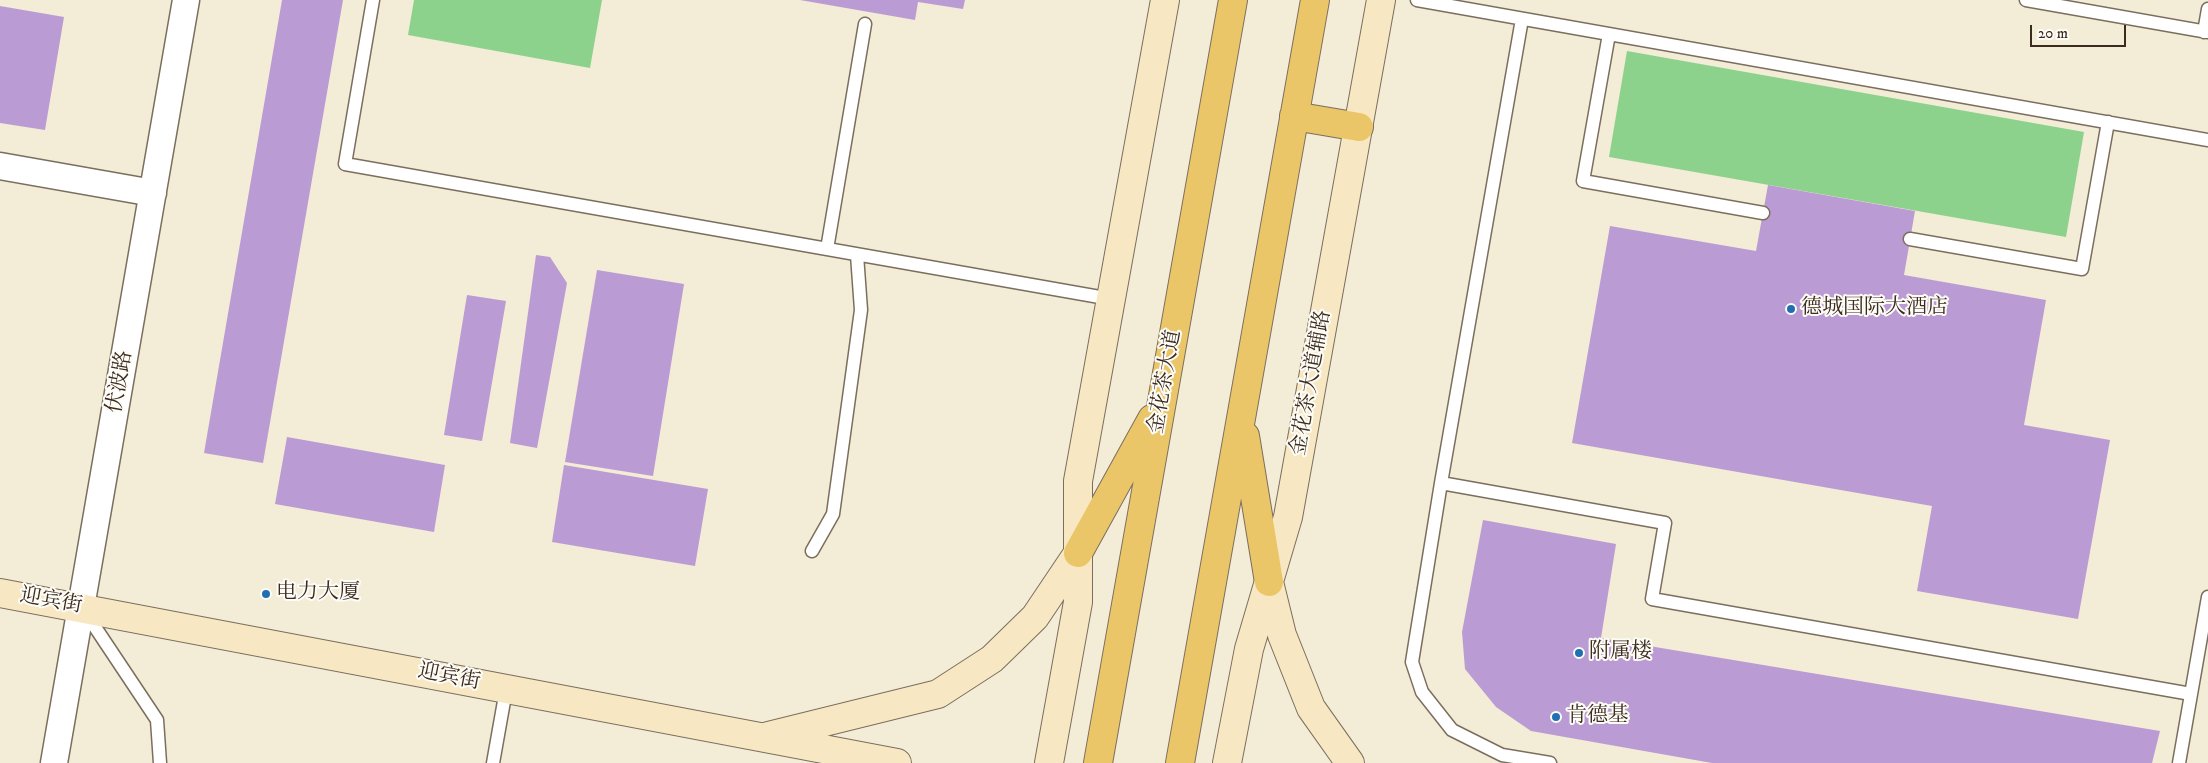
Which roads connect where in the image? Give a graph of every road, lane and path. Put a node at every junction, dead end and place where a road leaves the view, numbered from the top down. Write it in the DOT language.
graph roads {
  1 [pos="186,0"];
  2 [pos="373,0"];
  3 [pos="1165,0"];
  4 [pos="1233,0"];
  5 [pos="1314,0"];
  6 [pos="1382,0"];
  7 [pos="1417,0"];
  8 [pos="2026,0"];
  9 [pos="2208,9"];
  10 [pos="1522,19"];
  11 [pos="865,24"];
  12 [pos="2206,32"];
  13 [pos="1609,34"];
  14 [pos="1294,116"];
  15 [pos="2108,122"];
  16 [pos="1359,127"];
  17 [pos="2208,140"];
  18 [pos="0,166"];
  19 [pos="153,193"];
  20 [pos="1763,213"];
  21 [pos="1910,239"];
  22 [pos="827,249"];
  23 [pos="857,255"];
  24 [pos="1111,299"];
  25 [pos="1162,400"];
  26 [pos="1241,415"];
  27 [pos="1441,483"];
  28 [pos="812,551"];
  29 [pos="1078,553"];
  30 [pos="1269,582"];
  31 [pos="0,593"];
  32 [pos="2208,597"];
  33 [pos="82,608"];
  34 [pos="506,690"];
  35 [pos="2191,694"];
  36 [pos="760,738"];
  37 [pos="494,758"];
  38 [pos="54,763"];
  39 [pos="160,763"];
  40 [pos="481,763"];
  41 [pos="791,763"];
  42 [pos="897,763"];
  43 [pos="1048,763"];
  44 [pos="1098,763"];
  45 [pos="1180,763"];
  46 [pos="1227,763"];
  47 [pos="1350,763"];
  48 [pos="1550,763"];
  49 [pos="2179,763"];
  1 -- 19 [label="street, 伏波路"];
  2 -- 22 [label="lane"];
  3 -- 24 [label="street"];
  4 -- 25 [label="main road, 金花茶大道"];
  5 -- 14 [label="main road"];
  6 -- 16 [label="street, 金花茶大道辅路"];
  7 -- 10 [label="lane"];
  8 -- 12 [label="lane"];
  9 -- 12 [label="lane"];
  10 -- 13 [label="lane"];
  10 -- 27 [label="lane"];
  11 -- 22 [label="lane"];
  13 -- 15 [label="lane"];
  13 -- 20 [label="lane"];
  14 -- 16 [label="main road"];
  14 -- 26 [label="main road"];
  15 -- 17 [label="lane"];
  15 -- 21 [label="lane"];
  16 -- 30 [label="street, 金花茶大道辅路"];
  18 -- 19 [label="street"];
  19 -- 33 [label="street, 伏波路"];
  22 -- 23 [label="lane"];
  23 -- 24 [label="lane"];
  23 -- 28 [label="lane"];
  24 -- 29 [label="street"];
  25 -- 29 [label="main road"];
  25 -- 44 [label="main road, 金花茶大道"];
  26 -- 30 [label="main road"];
  26 -- 45 [label="main road"];
  27 -- 35 [label="lane"];
  27 -- 48 [label="lane"];
  29 -- 36 [label="street"];
  29 -- 43 [label="street"];
  30 -- 46 [label="street, 金花茶大道辅路"];
  30 -- 47 [label="street"];
  31 -- 33 [label="street, 迎宾街"];
  32 -- 35 [label="lane"];
  33 -- 34 [label="street, 迎宾街"];
  33 -- 38 [label="street, 伏波路"];
  33 -- 39 [label="lane"];
  34 -- 36 [label="street, 迎宾街"];
  34 -- 37 [label="lane"];
  35 -- 49 [label="lane"];
  36 -- 41 [label="street"];
  36 -- 42 [label="street, 迎宾街"];
  37 -- 40 [label="lane"];
}
